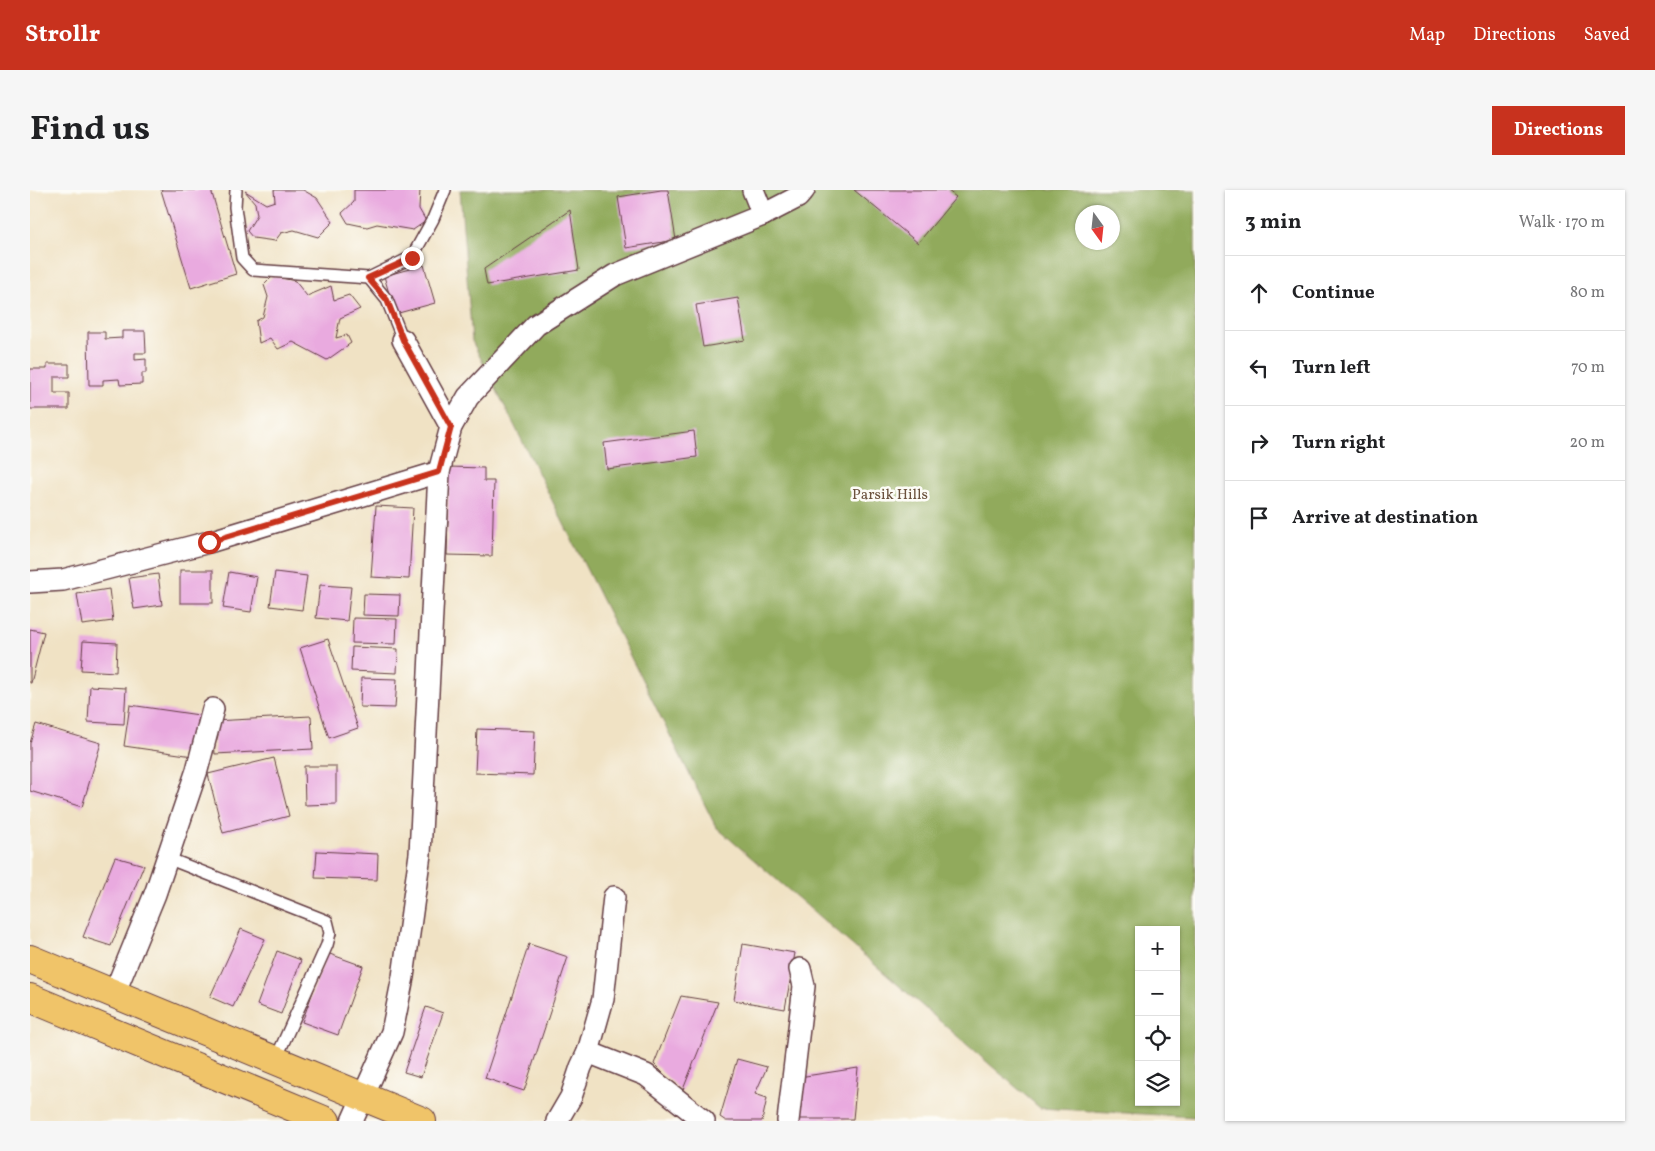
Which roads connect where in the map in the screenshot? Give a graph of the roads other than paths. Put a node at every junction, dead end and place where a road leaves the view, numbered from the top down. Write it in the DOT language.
graph roads {
  1 [pos="236,190"];
  2 [pos="445,190"];
  3 [pos="753,190"];
  4 [pos="804,190"];
  5 [pos="763,215"];
  6 [pos="368,278"];
  7 [pos="403,340"];
  8 [pos="451,427"];
  9 [pos="439,472"];
  10 [pos="30,582"];
  11 [pos="213,709"];
  12 [pos="167,858"];
  13 [pos="614,897"];
  14 [pos="30,959"];
  15 [pos="800,969"];
  16 [pos="114,994"];
  17 [pos="30,998"];
  18 [pos="199,1029"];
  19 [pos="588,1052"];
  20 [pos="276,1061"];
  21 [pos="185,1063"];
  22 [pos="358,1109"];
  23 [pos="326,1121"];
  24 [pos="422,1121"];
  25 [pos="557,1121"];
  26 [pos="704,1121"];
  27 [pos="788,1121"];
  1 -- 6 [label="lane"];
  2 -- 6 [label="lane"];
  3 -- 5 [label="street"];
  4 -- 5 [label="street"];
  5 -- 8 [label="street"];
  6 -- 7 [label="lane"];
  7 -- 8 [label="street"];
  8 -- 9 [label="street"];
  9 -- 10 [label="street"];
  9 -- 22 [label="street"];
  11 -- 12 [label="street"];
  12 -- 16 [label="street"];
  12 -- 20 [label="lane"];
  13 -- 19 [label="street"];
  14 -- 16 [label="highway"];
  15 -- 27 [label="street"];
  16 -- 18 [label="highway"];
  17 -- 21 [label="highway"];
  18 -- 20 [label="highway"];
  18 -- 21 [label="highway"];
  19 -- 25 [label="street"];
  19 -- 26 [label="street"];
  20 -- 22 [label="highway"];
  21 -- 23 [label="highway"];
  22 -- 24 [label="highway"];
}
